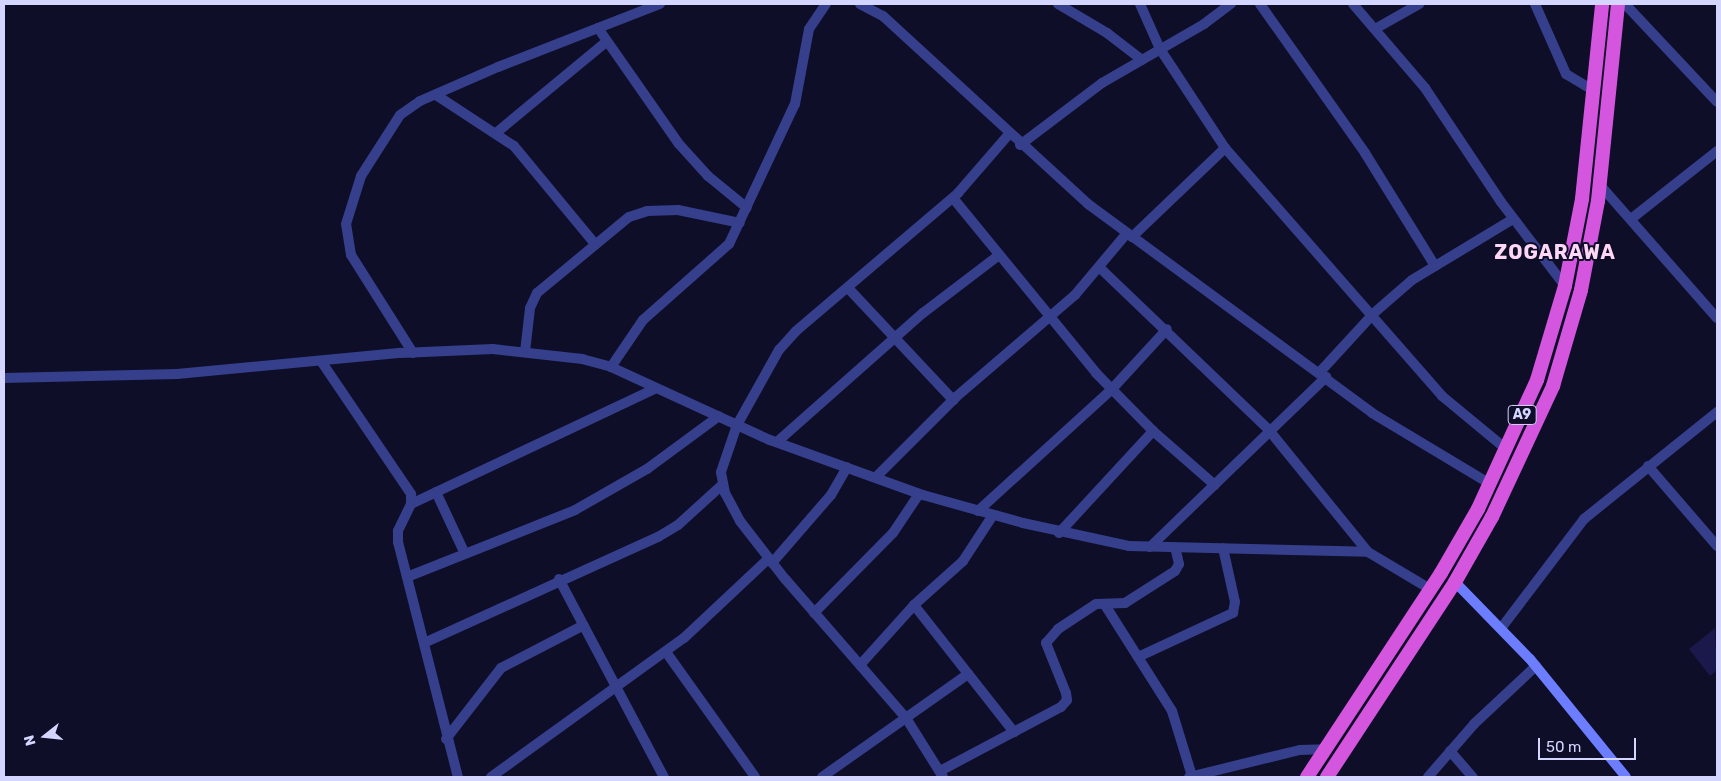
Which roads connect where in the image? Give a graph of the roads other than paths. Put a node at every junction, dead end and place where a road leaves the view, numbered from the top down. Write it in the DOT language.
graph roads {
  1 [pos="660,4"];
  2 [pos="826,4"];
  3 [pos="860,4"];
  4 [pos="1058,4"];
  5 [pos="1140,4"];
  6 [pos="1231,4"];
  7 [pos="1260,4"];
  8 [pos="1353,4"];
  9 [pos="1419,4"];
  10 [pos="1535,4"];
  11 [pos="1602,4"];
  12 [pos="1618,4"];
  13 [pos="1625,4"];
  14 [pos="598,28"];
  15 [pos="1375,29"];
  16 [pos="606,42"];
  17 [pos="1160,49"];
  18 [pos="1142,60"];
  19 [pos="1594,91"];
  20 [pos="436,95"];
  21 [pos="1717,102"];
  22 [pos="496,133"];
  23 [pos="1010,133"];
  24 [pos="1020,145"];
  25 [pos="1225,148"];
  26 [pos="1717,151"];
  27 [pos="1600,185"];
  28 [pos="953,198"];
  29 [pos="747,208"];
  30 [pos="1513,219"];
  31 [pos="1631,220"];
  32 [pos="740,223"];
  33 [pos="1130,235"];
  34 [pos="595,244"];
  35 [pos="999,254"];
  36 [pos="1100,266"];
  37 [pos="1435,266"];
  38 [pos="1564,286"];
  39 [pos="848,288"];
  40 [pos="1050,317"];
  41 [pos="1370,317"];
  42 [pos="1717,318"];
  43 [pos="1167,330"];
  44 [pos="896,337"];
  45 [pos="524,352"];
  46 [pos="413,353"];
  47 [pos="321,361"];
  48 [pos="611,367"];
  49 [pos="1322,375"];
  50 [pos="4,378"];
  51 [pos="656,388"];
  52 [pos="1112,389"];
  53 [pos="953,400"];
  54 [pos="1717,412"];
  55 [pos="719,416"];
  56 [pos="737,425"];
  57 [pos="1153,431"];
  58 [pos="1272,433"];
  59 [pos="778,442"];
  60 [pos="1506,449"];
  61 [pos="847,466"];
  62 [pos="1648,466"];
  63 [pos="876,477"];
  64 [pos="723,484"];
  65 [pos="1490,484"];
  66 [pos="1215,486"];
  67 [pos="436,492"];
  68 [pos="919,494"];
  69 [pos="411,504"];
  70 [pos="978,511"];
  71 [pos="993,515"];
  72 [pos="1059,532"];
  73 [pos="1150,546"];
  74 [pos="1717,546"];
  75 [pos="1175,548"];
  76 [pos="1223,548"];
  77 [pos="1368,552"];
  78 [pos="465,554"];
  79 [pos="770,561"];
  80 [pos="408,577"];
  81 [pos="559,579"];
  82 [pos="1455,582"];
  83 [pos="1430,589"];
  84 [pos="1104,604"];
  85 [pos="914,605"];
  86 [pos="814,613"];
  87 [pos="584,625"];
  88 [pos="1502,628"];
  89 [pos="424,643"];
  90 [pos="666,652"];
  91 [pos="1138,657"];
  92 [pos="860,665"];
  93 [pos="1536,666"];
  94 [pos="968,674"];
  95 [pos="617,688"];
  96 [pos="906,718"];
  97 [pos="1014,732"];
  98 [pos="446,739"];
  99 [pos="1325,749"];
  100 [pos="1450,751"];
  101 [pos="942,774"];
  102 [pos="458,777"];
  103 [pos="491,777"];
  104 [pos="664,777"];
  105 [pos="755,777"];
  106 [pos="822,777"];
  107 [pos="1191,777"];
  108 [pos="1307,777"];
  109 [pos="1327,777"];
  110 [pos="1428,777"];
  111 [pos="1472,777"];
  112 [pos="1626,777"];
  1 -- 14 [label="street"];
  2 -- 29 [label="street"];
  3 -- 23 [label="street"];
  4 -- 18 [label="street"];
  5 -- 17 [label="street"];
  6 -- 17 [label="street"];
  7 -- 37 [label="street"];
  8 -- 15 [label="street"];
  9 -- 15 [label="street"];
  10 -- 19 [label="street"];
  11 -- 19 [label="highway, A9"];
  12 -- 27 [label="highway, A9"];
  13 -- 21 [label="street"];
  14 -- 16 [label="street"];
  14 -- 20 [label="street"];
  15 -- 30 [label="street"];
  16 -- 22 [label="street"];
  16 -- 29 [label="street"];
  17 -- 18 [label="street"];
  17 -- 25 [label="street"];
  18 -- 24 [label="street"];
  19 -- 38 [label="highway, A9"];
  20 -- 22 [label="street"];
  20 -- 46 [label="street"];
  22 -- 34 [label="street"];
  23 -- 24 [label="street"];
  23 -- 28 [label="street"];
  24 -- 33 [label="street"];
  25 -- 33 [label="street"];
  25 -- 41 [label="street"];
  26 -- 31 [label="street"];
  27 -- 31 [label="street"];
  27 -- 82 [label="highway, A9"];
  28 -- 35 [label="street"];
  28 -- 39 [label="street"];
  29 -- 32 [label="street"];
  30 -- 37 [label="street"];
  30 -- 38 [label="street"];
  31 -- 42 [label="street"];
  32 -- 34 [label="street"];
  32 -- 48 [label="street"];
  33 -- 36 [label="street"];
  33 -- 49 [label="street"];
  34 -- 45 [label="street"];
  35 -- 40 [label="street"];
  35 -- 44 [label="street"];
  36 -- 40 [label="street"];
  36 -- 43 [label="street"];
  37 -- 41 [label="street"];
  38 -- 60 [label="highway, A9"];
  39 -- 44 [label="street"];
  39 -- 56 [label="street"];
  40 -- 52 [label="street"];
  40 -- 53 [label="street"];
  41 -- 49 [label="street"];
  41 -- 60 [label="street"];
  43 -- 52 [label="street"];
  43 -- 58 [label="street"];
  44 -- 53 [label="street"];
  44 -- 59 [label="street"];
  45 -- 46 [label="street"];
  45 -- 48 [label="street"];
  46 -- 47 [label="street"];
  47 -- 50 [label="street"];
  47 -- 69 [label="street"];
  48 -- 51 [label="street"];
  49 -- 58 [label="street"];
  49 -- 65 [label="street"];
  51 -- 55 [label="street"];
  51 -- 67 [label="street"];
  52 -- 57 [label="street"];
  52 -- 70 [label="street"];
  53 -- 63 [label="street"];
  54 -- 62 [label="street"];
  55 -- 56 [label="street"];
  55 -- 78 [label="street"];
  56 -- 59 [label="street"];
  56 -- 64 [label="street"];
  57 -- 66 [label="street"];
  57 -- 72 [label="street"];
  58 -- 66 [label="street"];
  58 -- 77 [label="street"];
  59 -- 61 [label="street"];
  60 -- 65 [label="highway, A9"];
  61 -- 63 [label="street"];
  61 -- 79 [label="street"];
  62 -- 74 [label="street"];
  62 -- 88 [label="street"];
  63 -- 68 [label="street"];
  64 -- 79 [label="street"];
  64 -- 81 [label="street"];
  65 -- 83 [label="highway, A9"];
  66 -- 73 [label="street"];
  67 -- 69 [label="street"];
  67 -- 78 [label="street"];
  68 -- 70 [label="street"];
  68 -- 86 [label="street"];
  69 -- 80 [label="street"];
  70 -- 71 [label="street"];
  71 -- 72 [label="street"];
  71 -- 85 [label="street"];
  72 -- 73 [label="street"];
  73 -- 75 [label="street"];
  75 -- 76 [label="street"];
  75 -- 84 [label="street"];
  76 -- 77 [label="street"];
  76 -- 91 [label="street"];
  77 -- 83 [label="street"];
  78 -- 80 [label="street"];
  79 -- 86 [label="street"];
  79 -- 90 [label="street"];
  80 -- 89 [label="street"];
  81 -- 87 [label="street"];
  81 -- 89 [label="street"];
  82 -- 88 [label="main road"];
  82 -- 109 [label="highway, A9"];
  83 -- 99 [label="highway, A9"];
  84 -- 91 [label="street"];
  84 -- 97 [label="street"];
  85 -- 92 [label="street"];
  85 -- 94 [label="street"];
  86 -- 92 [label="street"];
  87 -- 95 [label="street"];
  87 -- 98 [label="street"];
  88 -- 93 [label="main road"];
  89 -- 98 [label="street"];
  90 -- 95 [label="street"];
  90 -- 105 [label="street"];
  91 -- 107 [label="street"];
  92 -- 96 [label="street"];
  93 -- 100 [label="street"];
  93 -- 112 [label="main road"];
  94 -- 96 [label="street"];
  94 -- 97 [label="street"];
  95 -- 103 [label="street"];
  95 -- 104 [label="street"];
  96 -- 101 [label="street"];
  96 -- 106 [label="street"];
  97 -- 101 [label="street"];
  98 -- 102 [label="street"];
  99 -- 107 [label="street"];
  99 -- 108 [label="highway, A9"];
  100 -- 110 [label="street"];
  100 -- 111 [label="street"];
}
